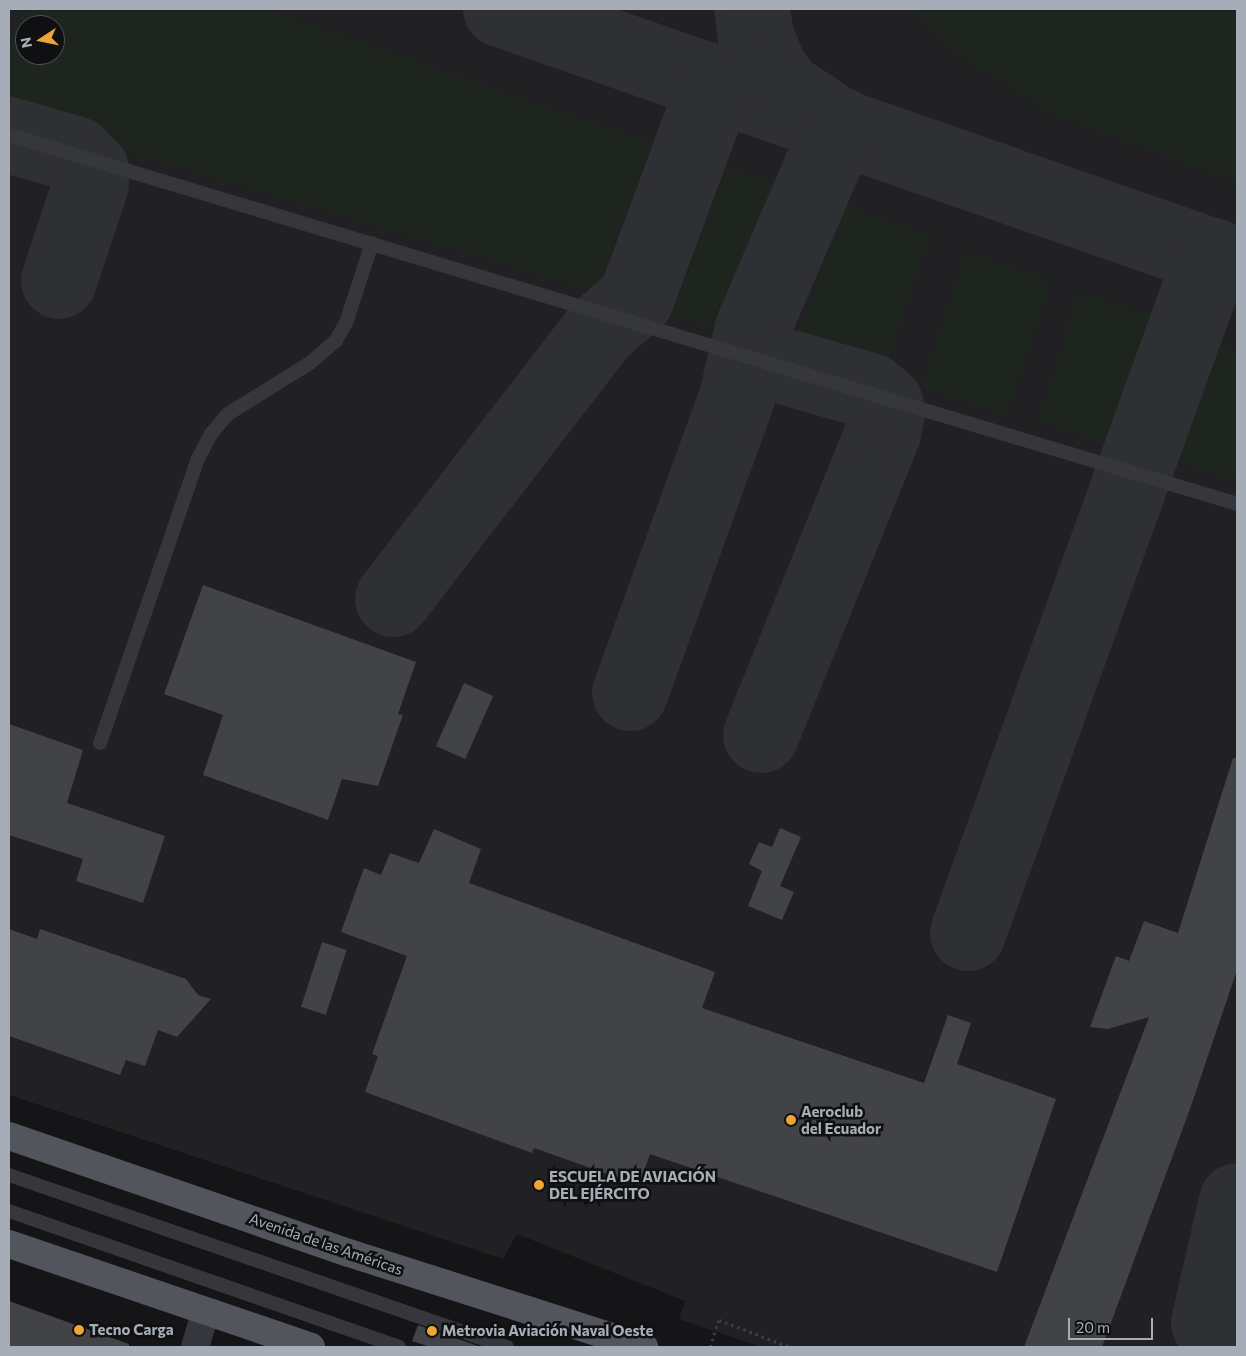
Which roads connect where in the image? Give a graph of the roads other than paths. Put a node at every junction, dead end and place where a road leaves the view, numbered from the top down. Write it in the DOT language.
graph roads {
  1 [pos="9,135"];
  2 [pos="372,243"];
  3 [pos="1237,504"];
  4 [pos="100,743"];
  5 [pos="9,1136"];
  6 [pos="9,1175"];
  7 [pos="9,1211"];
  8 [pos="9,1244"];
  9 [pos="206,1312"];
  10 [pos="195,1347"];
  11 [pos="311,1347"];
  12 [pos="399,1347"];
  13 [pos="507,1347"];
  14 [pos="644,1347"];
  1 -- 2 [label="lane"];
  2 -- 3 [label="lane"];
  2 -- 4 [label="lane"];
  5 -- 14 [label="main road, Avenida de las Américas"];
  6 -- 13 [label="lane"];
  7 -- 12 [label="lane"];
  8 -- 9 [label="main road"];
  9 -- 10 [label="street"];
  9 -- 11 [label="main road"];
}
